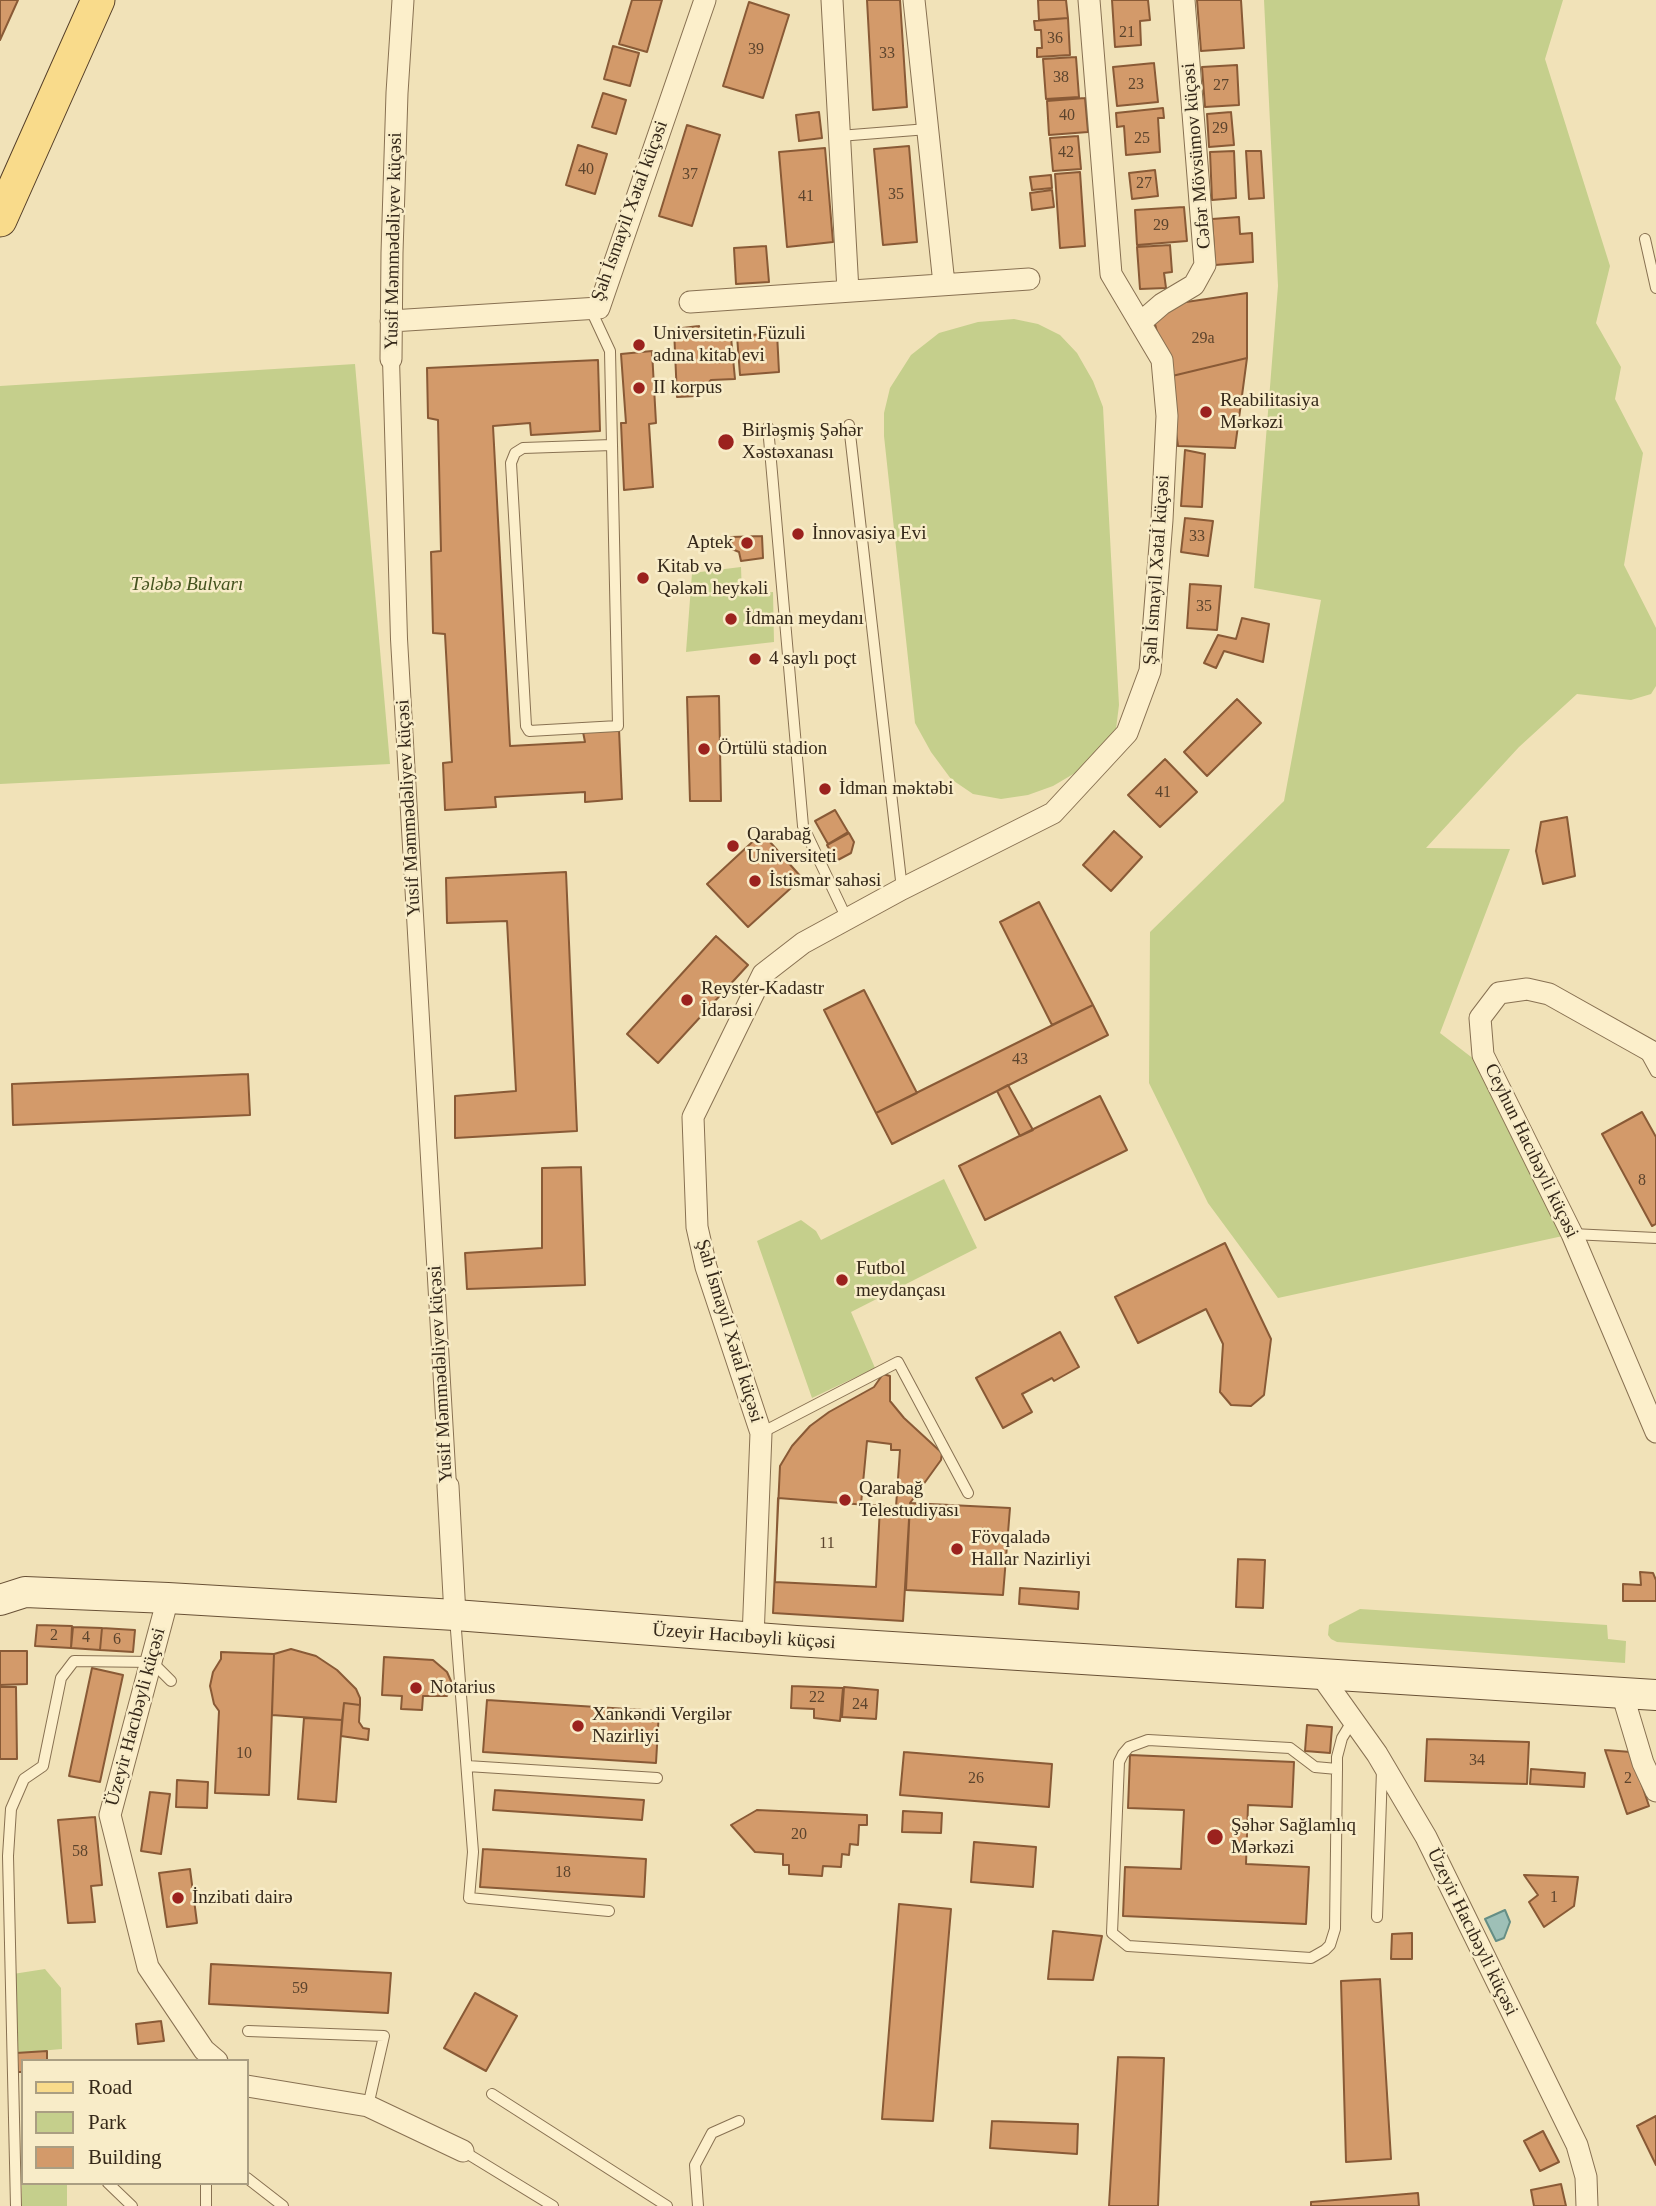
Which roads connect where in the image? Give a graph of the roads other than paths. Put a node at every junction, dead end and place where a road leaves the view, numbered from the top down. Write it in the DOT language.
graph roads {
  1 [pos="98,0"];
  2 [pos="403,0"];
  3 [pos="705,0"];
  4 [pos="832,0"];
  5 [pos="914,0"];
  6 [pos="1089,0"];
  7 [pos="1184,0"];
  8 [pos="928,129"];
  9 [pos="839,136"];
  10 [pos="0,219"];
  11 [pos="1645,239"];
  12 [pos="1029,279"];
  13 [pos="944,284"];
  14 [pos="1656,288"];
  15 [pos="848,291"];
  16 [pos="690,302"];
  17 [pos="590,309"];
  18 [pos="391,321"];
  19 [pos="1140,323"];
  20 [pos="391,359"];
  21 [pos="849,425"];
  22 [pos="768,427"];
  23 [pos="612,445"];
  24 [pos="902,889"];
  25 [pos="847,919"];
  26 [pos="1649,1050"];
  27 [pos="1656,1072"];
  28 [pos="1572,1234"];
  29 [pos="1656,1238"];
  30 [pos="1656,1432"];
  31 [pos="761,1433"];
  32 [pos="448,1486"];
  33 [pos="968,1493"];
  34 [pos="8,1590"];
  35 [pos="168,1598"];
  36 [pos="455,1615"];
  37 [pos="753,1638"];
  38 [pos="152,1662"];
  39 [pos="1320,1674"];
  40 [pos="171,1681"];
  41 [pos="1622,1693"];
  42 [pos="1656,1696"];
  43 [pos="1353,1720"];
  44 [pos="1382,1763"];
  45 [pos="467,1766"];
  46 [pos="1337,1769"];
  47 [pos="656,1778"];
  48 [pos="1656,1791"];
  49 [pos="609,1911"];
  50 [pos="1377,1917"];
  51 [pos="248,2031"];
  52 [pos="209,2057"];
  53 [pos="0,2067"];
  54 [pos="13,2068"];
  55 [pos="248,2086"];
  56 [pos="492,2094"];
  57 [pos="14,2097"];
  58 [pos="21,2103"];
  59 [pos="368,2106"];
  60 [pos="739,2121"];
  61 [pos="463,2151"];
  62 [pos="248,2179"];
  63 [pos="110,2185"];
  64 [pos="206,2185"];
  65 [pos="16,2206"];
  66 [pos="132,2206"];
  67 [pos="206,2206"];
  68 [pos="283,2206"];
  69 [pos="553,2206"];
  70 [pos="667,2206"];
  71 [pos="698,2206"];
  72 [pos="1587,2206"];
  1 -- 10 [label="main road"];
  2 -- 18 [label="street, Yusif Məmmədəliyev küçəsi"];
  3 -- 17 [label="street, Şah İsmayil Xətaİ küçəsi"];
  4 -- 9 [label="street"];
  5 -- 8 [label="street"];
  6 -- 19 [label="street, Şah İsmayil Xətaİ küçəsi"];
  7 -- 19 [label="street, Cəfər Mövsümov küçəsi"];
  8 -- 9 [label="lane"];
  8 -- 13 [label="street"];
  9 -- 15 [label="street"];
  11 -- 14 [label="lane"];
  12 -- 13 [label="street"];
  13 -- 15 [label="street"];
  15 -- 16 [label="street"];
  17 -- 18 [label="street, Şah İsmayil Xətaİ küçəsi"];
  17 -- 23 [label="lane"];
  18 -- 20 [label="street, Yusif Məmmədəliyev küçəsi"];
  19 -- 24 [label="street, Şah İsmayil Xətaİ küçəsi"];
  20 -- 32 [label="street, Yusif Məmmədəliyev küçəsi"];
  21 -- 24 [label="lane"];
  22 -- 25 [label="lane"];
  23 -- 23 [label="lane"];
  24 -- 25 [label="street, Şah İsmayil Xətaİ küçəsi"];
  25 -- 31 [label="street, Şah İsmayil Xətaİ küçəsi"];
  26 -- 27 [label="lane"];
  26 -- 28 [label="street, Ceyhun Hacıbəyli küçəsi"];
  28 -- 29 [label="lane"];
  28 -- 30 [label="street, Ceyhun Hacıbəyli küçəsi"];
  31 -- 33 [label="lane"];
  31 -- 37 [label="street, Şah İsmayil Xətaİ küçəsi"];
  32 -- 36 [label="street, Yusif Məmmədəliyev küçəsi"];
  34 -- 35 [label="main road, Üzeyir Hacıbəyli küçəsi"];
  35 -- 36 [label="main road, Üzeyir Hacıbəyli küçəsi"];
  35 -- 38 [label="street, Üzeyir Hacıbəyli küçəsi"];
  36 -- 37 [label="main road, Üzeyir Hacıbəyli küçəsi"];
  36 -- 45 [label="lane"];
  37 -- 39 [label="main road, Üzeyir Hacıbəyli küçəsi"];
  38 -- 40 [label="lane"];
  38 -- 52 [label="street, Üzeyir Hacıbəyli küçəsi"];
  38 -- 54 [label="lane"];
  39 -- 41 [label="main road, Üzeyir Hacıbəyli küçəsi"];
  39 -- 43 [label="street, Üzeyir Hacıbəyli küçəsi"];
  41 -- 42 [label="main road, Üzeyir Hacıbəyli küçəsi"];
  41 -- 48 [label="street"];
  43 -- 44 [label="street, Üzeyir Hacıbəyli küçəsi"];
  43 -- 46 [label="lane"];
  44 -- 50 [label="lane"];
  44 -- 72 [label="street, Üzeyir Hacıbəyli küçəsi"];
  45 -- 47 [label="lane"];
  45 -- 49 [label="lane"];
  46 -- 46 [label="lane"];
  51 -- 59 [label="lane"];
  53 -- 54 [label="lane"];
  54 -- 57 [label="lane"];
  55 -- 59 [label="street"];
  56 -- 70 [label="lane"];
  57 -- 58 [label="lane"];
  57 -- 65 [label="lane"];
  59 -- 61 [label="street"];
  60 -- 71 [label="lane"];
  61 -- 69 [label="lane"];
  62 -- 68 [label="lane"];
  63 -- 66 [label="lane"];
  64 -- 67 [label="lane"];
}
